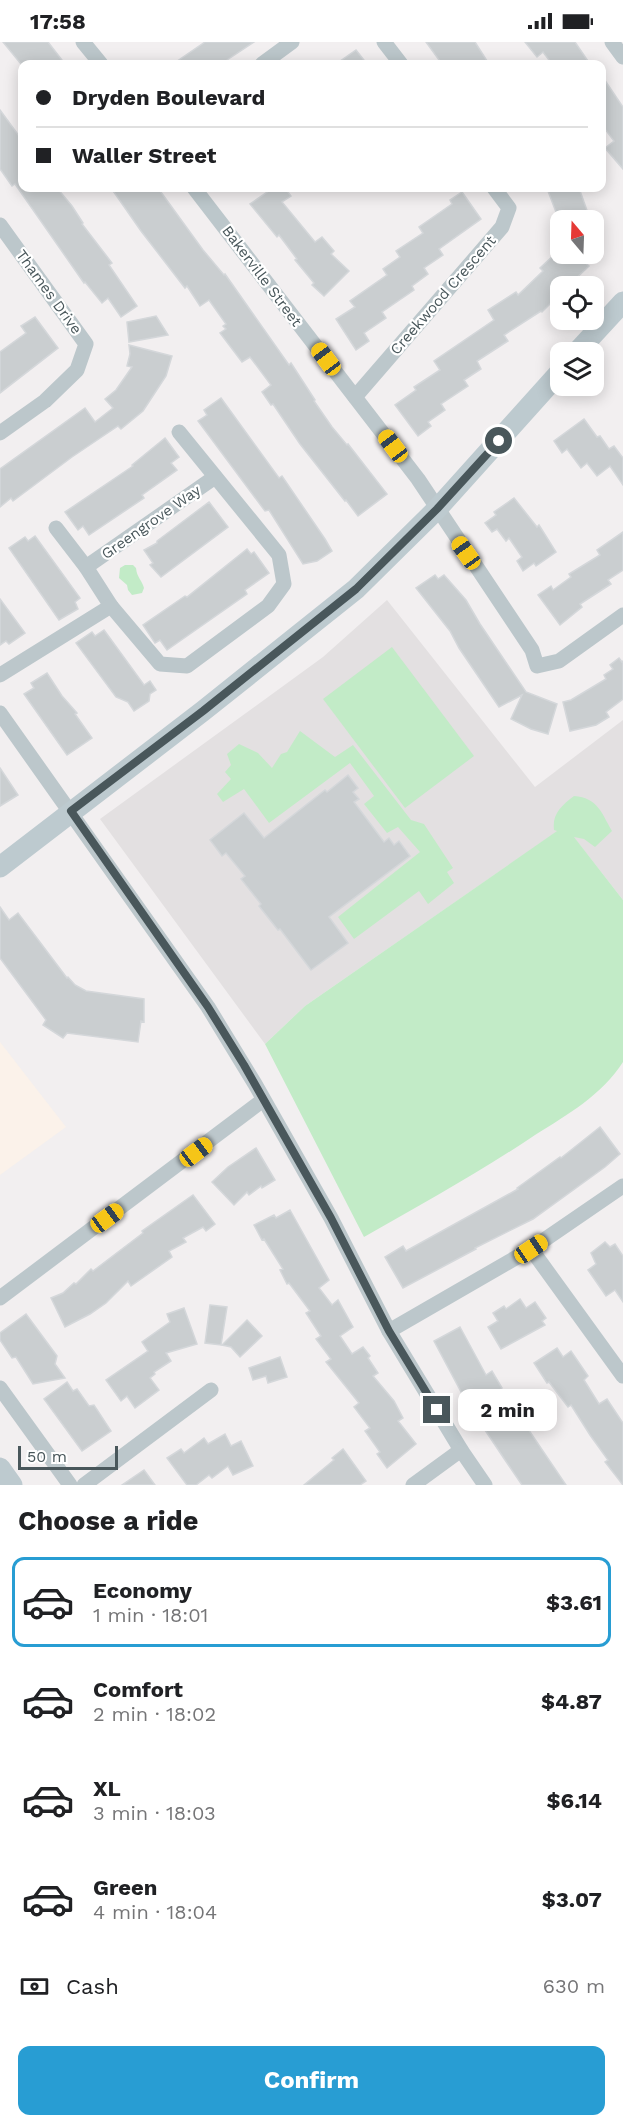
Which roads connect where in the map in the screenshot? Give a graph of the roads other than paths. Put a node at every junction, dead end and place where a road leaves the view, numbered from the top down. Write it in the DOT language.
graph roads {
  1 [pos="83,42"];
  2 [pos="292,42"];
  3 [pos="384,42"];
  4 [pos="612,42"];
  5 [pos="623,57"];
  6 [pos="97,60"];
  7 [pos="267,60"];
  8 [pos="398,60"];
  9 [pos="197,192"];
  10 [pos="497,192"];
  11 [pos="0,225"];
  12 [pos="623,302"];
  13 [pos="586,342"];
  14 [pos="550,383"];
  15 [pos="355,397"];
  16 [pos="179,432"];
  17 [pos="0,433"];
  18 [pos="215,477"];
  19 [pos="437,509"];
  20 [pos="56,528"];
  21 [pos="86,567"];
  22 [pos="111,606"];
  23 [pos="623,615"];
  24 [pos="0,675"];
  25 [pos="0,713"];
  26 [pos="71,811"];
  27 [pos="0,867"];
  28 [pos="263,1100"];
  29 [pos="623,1186"];
  30 [pos="531,1249"];
  31 [pos="0,1298"];
  32 [pos="389,1331"];
  33 [pos="623,1376"];
  34 [pos="0,1388"];
  35 [pos="212,1390"];
  36 [pos="461,1450"];
  37 [pos="0,1468"];
  38 [pos="12,1485"];
  39 [pos="70,1485"];
  40 [pos="84,1485"];
  41 [pos="413,1485"];
  42 [pos="485,1485"];
  1 -- 6 [label="street"];
  2 -- 7 [label="street"];
  3 -- 8 [label="street"];
  4 -- 5 [label="street"];
  9 -- 15 [label="street, Bakerville Street"];
  10 -- 15 [label="street, Creekwood Crescent"];
  11 -- 17 [label="street, Thames Drive"];
  12 -- 13 [label="street"];
  14 -- 19 [label="street"];
  15 -- 19 [label="street, Bakerville Street"];
  16 -- 18 [label="street, Greengrove Way"];
  18 -- 21 [label="street, Greengrove Way"];
  18 -- 22 [label="street, Greengrove Way"];
  19 -- 23 [label="street, Bakerville Street"];
  19 -- 26 [label="street"];
  20 -- 21 [label="street, Greengrove Way"];
  21 -- 22 [label="street, Greengrove Way"];
  22 -- 24 [label="street"];
  25 -- 26 [label="street"];
  26 -- 27 [label="street"];
  26 -- 28 [label="street"];
  28 -- 31 [label="street"];
  28 -- 32 [label="street"];
  29 -- 30 [label="street"];
  30 -- 32 [label="street"];
  30 -- 33 [label="street"];
  32 -- 36 [label="street"];
  34 -- 39 [label="street"];
  35 -- 40 [label="street"];
  36 -- 41 [label="street"];
  36 -- 42 [label="street"];
  37 -- 38 [label="street"];
}
